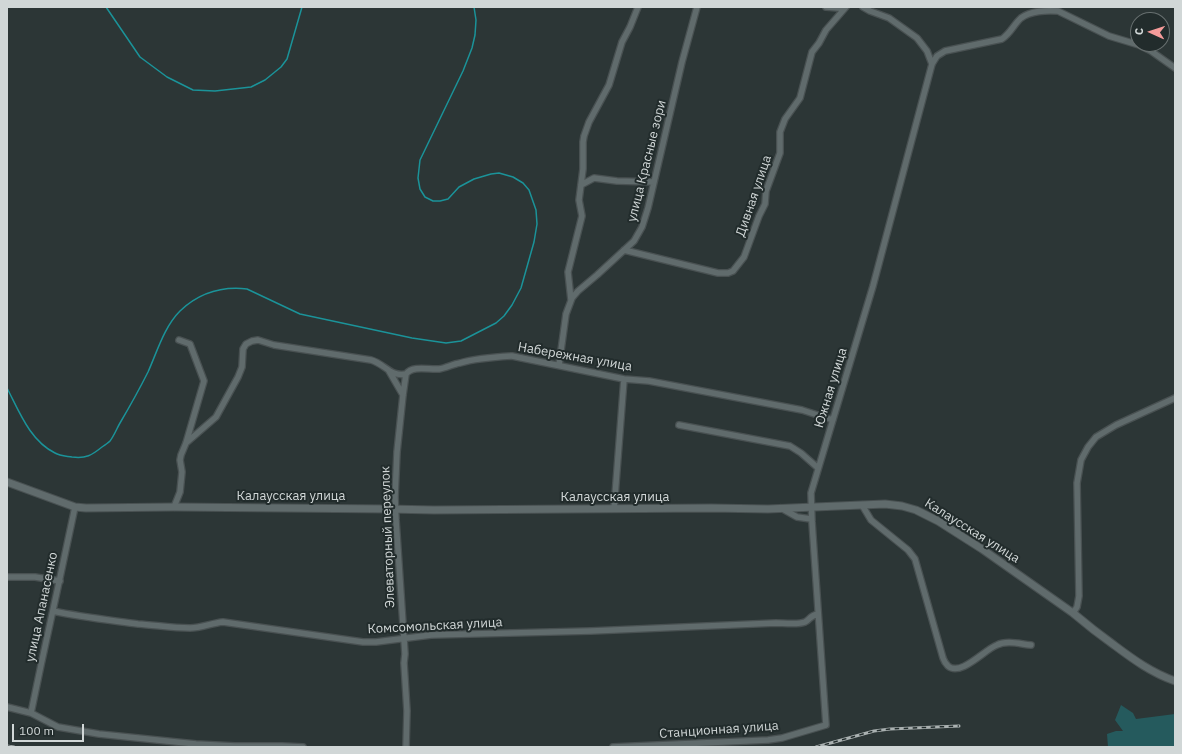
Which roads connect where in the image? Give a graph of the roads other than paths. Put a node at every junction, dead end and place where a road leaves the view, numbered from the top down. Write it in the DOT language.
graph roads {
  1 [pos="638,7"];
  2 [pos="697,7"];
  3 [pos="826,7"];
  4 [pos="846,7"];
  5 [pos="863,7"];
  6 [pos="932,64"];
  7 [pos="1175,68"];
  8 [pos="654,182"];
  9 [pos="581,185"];
  10 [pos="634,241"];
  11 [pos="624,250"];
  12 [pos="640,253"];
  13 [pos="571,300"];
  14 [pos="179,340"];
  15 [pos="559,365"];
  16 [pos="388,370"];
  17 [pos="406,374"];
  18 [pos="624,379"];
  19 [pos="403,396"];
  20 [pos="1175,398"];
  21 [pos="833,420"];
  22 [pos="679,425"];
  23 [pos="186,443"];
  24 [pos="818,468"];
  25 [pos="7,482"];
  26 [pos="862,505"];
  27 [pos="811,506"];
  28 [pos="75,507"];
  29 [pos="174,507"];
  30 [pos="781,508"];
  31 [pos="395,509"];
  32 [pos="614,509"];
  33 [pos="811,518"];
  34 [pos="7,576"];
  35 [pos="60,581"];
  36 [pos="53,612"];
  37 [pos="1073,613"];
  38 [pos="818,614"];
  39 [pos="403,638"];
  40 [pos="1031,644"];
  41 [pos="1175,681"];
  42 [pos="7,707"];
  43 [pos="31,712"];
  44 [pos="826,725"];
  45 [pos="303,747"];
  46 [pos="406,747"];
  47 [pos="613,747"];
  1 -- 9 [label="street"];
  2 -- 8 [label="street, улица Красные зори"];
  3 -- 4 [label="street"];
  4 -- 12 [label="street, Дивная улица"];
  5 -- 6 [label="street"];
  6 -- 7 [label="street"];
  6 -- 21 [label="street, Южная улица"];
  8 -- 9 [label="street"];
  8 -- 10 [label="street, улица Красные зори"];
  9 -- 13 [label="street"];
  10 -- 11 [label="street, улица Красные зори"];
  10 -- 12 [label="street"];
  11 -- 12 [label="street, Дивная улица"];
  11 -- 13 [label="street, улица Красные зори"];
  13 -- 15 [label="street, улица Красные зори"];
  14 -- 23 [label="street"];
  15 -- 17 [label="street, Набережная улица"];
  15 -- 18 [label="street, Набережная улица"];
  16 -- 17 [label="street, Набережная улица"];
  16 -- 19 [label="street"];
  16 -- 23 [label="street, Набережная улица"];
  17 -- 19 [label="street, Элеваторный переулок"];
  18 -- 21 [label="street, Набережная улица"];
  18 -- 32 [label="street"];
  19 -- 31 [label="street, Элеваторный переулок"];
  20 -- 37 [label="street"];
  21 -- 24 [label="street, Южная улица"];
  22 -- 24 [label="street"];
  23 -- 29 [label="street"];
  24 -- 27 [label="street, Южная улица"];
  25 -- 28 [label="street, Калаусская улица"];
  26 -- 27 [label="street, Калаусская улица"];
  26 -- 37 [label="street, Калаусская улица"];
  26 -- 40 [label="street"];
  27 -- 30 [label="street, Калаусская улица"];
  27 -- 33 [label="street, Южная улица"];
  28 -- 29 [label="street, Калаусская улица"];
  28 -- 35 [label="street, улица Апанасенко"];
  29 -- 31 [label="street, Калаусская улица"];
  30 -- 32 [label="street, Калаусская улица"];
  30 -- 33 [label="street"];
  31 -- 32 [label="street, Калаусская улица"];
  31 -- 39 [label="street, Элеваторный переулок"];
  33 -- 38 [label="street, Южная улица"];
  34 -- 35 [label="street"];
  35 -- 36 [label="street, улица Апанасенко"];
  36 -- 39 [label="street, Комсомольская улица"];
  36 -- 43 [label="street, улица Апанасенко"];
  37 -- 41 [label="street, Калаусская улица"];
  38 -- 39 [label="street, Комсомольская улица"];
  38 -- 44 [label="street, Южная улица"];
  39 -- 46 [label="street, Элеваторный переулок"];
  42 -- 43 [label="street"];
  43 -- 45 [label="street"];
  44 -- 47 [label="street, Станционная улица"];
}
